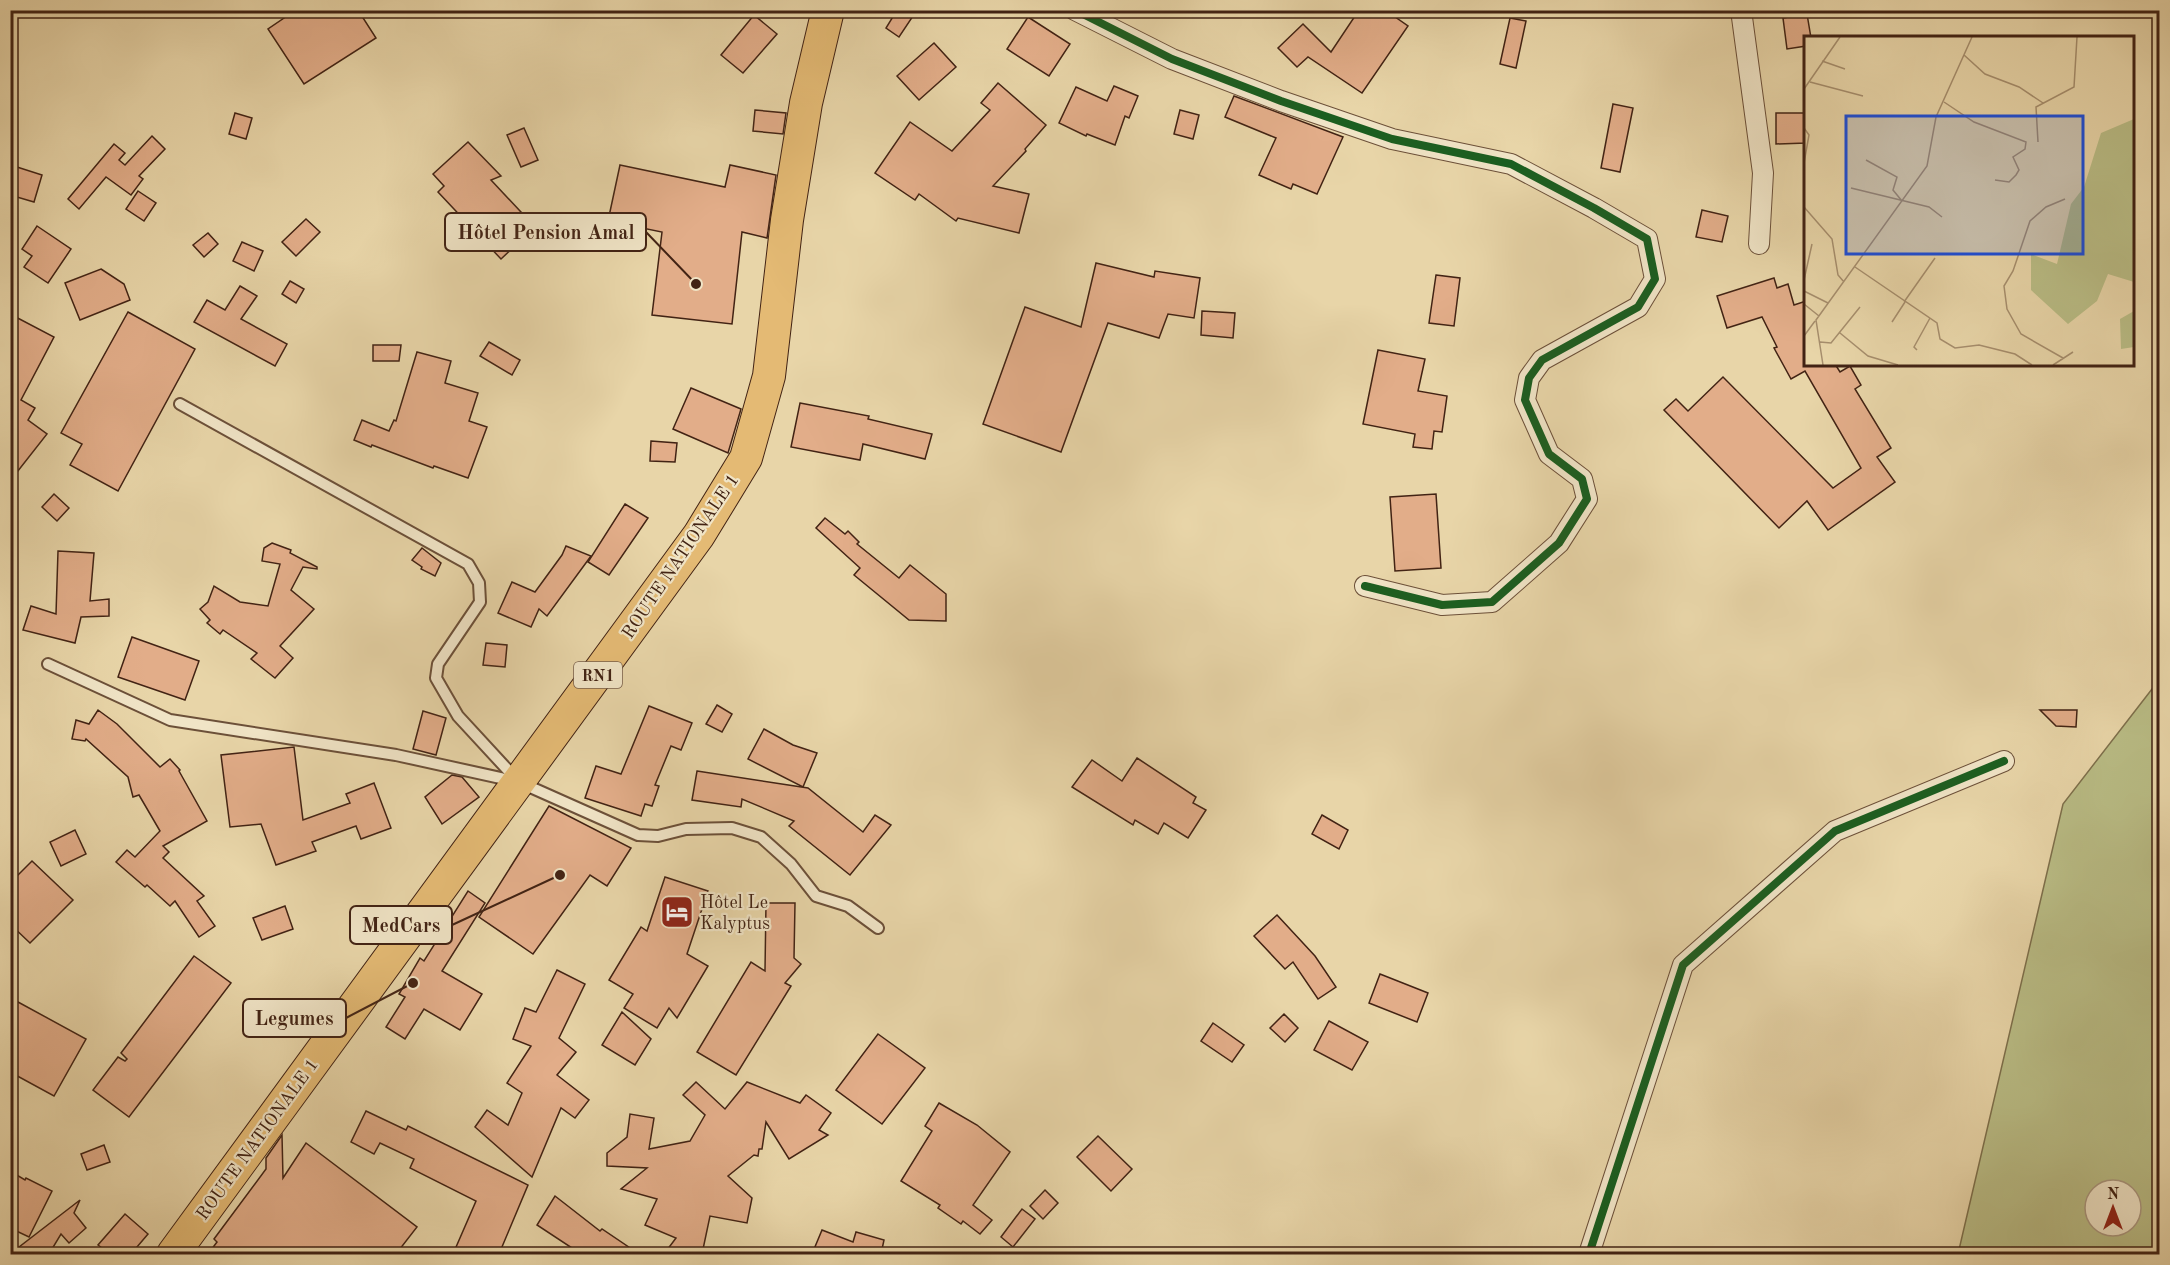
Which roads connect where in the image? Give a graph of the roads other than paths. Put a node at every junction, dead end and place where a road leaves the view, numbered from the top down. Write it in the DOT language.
graph roads {
  1 [pos="828,10"];
  2 [pos="1075,10"];
  3 [pos="1741,10"];
  4 [pos="1759,244"];
  5 [pos="180,404"];
  6 [pos="1365,586"];
  7 [pos="48,663"];
  8 [pos="2004,761"];
  9 [pos="519,782"];
  10 [pos="878,928"];
  11 [pos="173,1254"];
  12 [pos="1589,1254"];
  1 -- 9 [label="main road, ROUTE NATIONALE 1 / RN1"];
  2 -- 6 [label="street"];
  3 -- 4 [label="street"];
  5 -- 9 [label="lane"];
  7 -- 9 [label="lane"];
  8 -- 12 [label="street"];
  9 -- 10 [label="lane"];
  9 -- 11 [label="main road, ROUTE NATIONALE 1 / RN1"];
}
